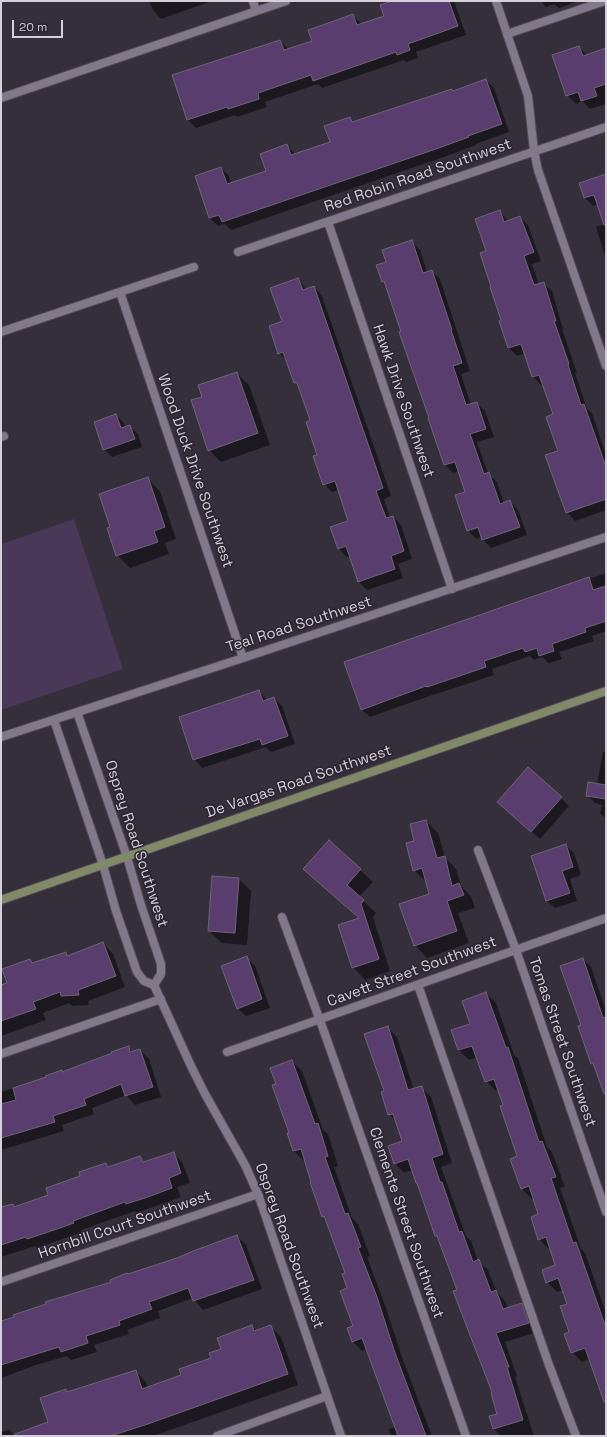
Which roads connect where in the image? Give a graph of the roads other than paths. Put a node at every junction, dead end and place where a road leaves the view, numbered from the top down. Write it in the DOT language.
graph roads {
  1 [pos="253,1"];
  2 [pos="286,1"];
  3 [pos="496,1"];
  4 [pos="605,1"];
  5 [pos="256,11"];
  6 [pos="507,34"];
  7 [pos="1,98"];
  8 [pos="606,127"];
  9 [pos="534,151"];
  10 [pos="328,222"];
  11 [pos="238,252"];
  12 [pos="194,267"];
  13 [pos="120,292"];
  14 [pos="1,332"];
  15 [pos="606,366"];
  16 [pos="606,537"];
  17 [pos="452,589"];
  18 [pos="243,658"];
  19 [pos="606,691"];
  20 [pos="78,712"];
  21 [pos="54,720"];
  22 [pos="1,737"];
  23 [pos="478,850"];
  24 [pos="127,857"];
  25 [pos="103,865"];
  26 [pos="1,900"];
  27 [pos="282,917"];
  28 [pos="606,918"];
  29 [pos="516,950"];
  30 [pos="154,985"];
  31 [pos="418,985"];
  32 [pos="161,1000"];
  33 [pos="320,1020"];
  34 [pos="227,1052"];
  35 [pos="1,1054"];
  36 [pos="258,1194"];
  37 [pos="606,1212"];
  38 [pos="1,1282"];
  39 [pos="327,1396"];
  40 [pos="217,1436"];
  41 [pos="341,1436"];
  42 [pos="466,1436"];
  43 [pos="576,1436"];
  1 -- 5 [label="street"];
  2 -- 5 [label="street"];
  3 -- 6 [label="street"];
  4 -- 6 [label="street"];
  5 -- 7 [label="street"];
  6 -- 9 [label="street"];
  8 -- 9 [label="street, Red Robin Road Southwest"];
  9 -- 10 [label="street, Red Robin Road Southwest"];
  9 -- 15 [label="street"];
  10 -- 11 [label="street, Red Robin Road Southwest"];
  10 -- 17 [label="street, Hawk Drive Southwest"];
  12 -- 13 [label="street"];
  13 -- 14 [label="street"];
  13 -- 18 [label="street, Wood Duck Drive Southwest"];
  16 -- 17 [label="street, Teal Road Southwest"];
  17 -- 18 [label="street, Teal Road Southwest"];
  18 -- 20 [label="street, Teal Road Southwest"];
  19 -- 24 [label="street, De Vargas Road Southwest"];
  20 -- 21 [label="street, Teal Road Southwest"];
  20 -- 24 [label="street, Osprey Road Southwest"];
  21 -- 22 [label="street, Teal Road Southwest"];
  21 -- 25 [label="street, Osprey Road Southwest"];
  23 -- 29 [label="street, Tomas Street Southwest"];
  24 -- 25 [label="street, De Vargas Road Southwest"];
  24 -- 30 [label="street, Osprey Road Southwest"];
  25 -- 26 [label="street, De Vargas Road Southwest"];
  25 -- 30 [label="street, Osprey Road Southwest"];
  27 -- 33 [label="street, Clemente Street Southwest"];
  28 -- 29 [label="street, Cavett Street Southwest"];
  29 -- 31 [label="street, Cavett Street Southwest"];
  29 -- 37 [label="street, Tomas Street Southwest"];
  30 -- 32 [label="street, Osprey Road Southwest"];
  31 -- 33 [label="street, Cavett Street Southwest"];
  31 -- 43 [label="street"];
  32 -- 35 [label="street"];
  32 -- 36 [label="street, Osprey Road Southwest"];
  33 -- 34 [label="street, Cavett Street Southwest"];
  33 -- 42 [label="street, Clemente Street Southwest"];
  36 -- 38 [label="street, Hornbill Court Southwest"];
  36 -- 39 [label="street, Osprey Road Southwest"];
  39 -- 40 [label="street"];
  39 -- 41 [label="street, Osprey Road Southwest"];
}
